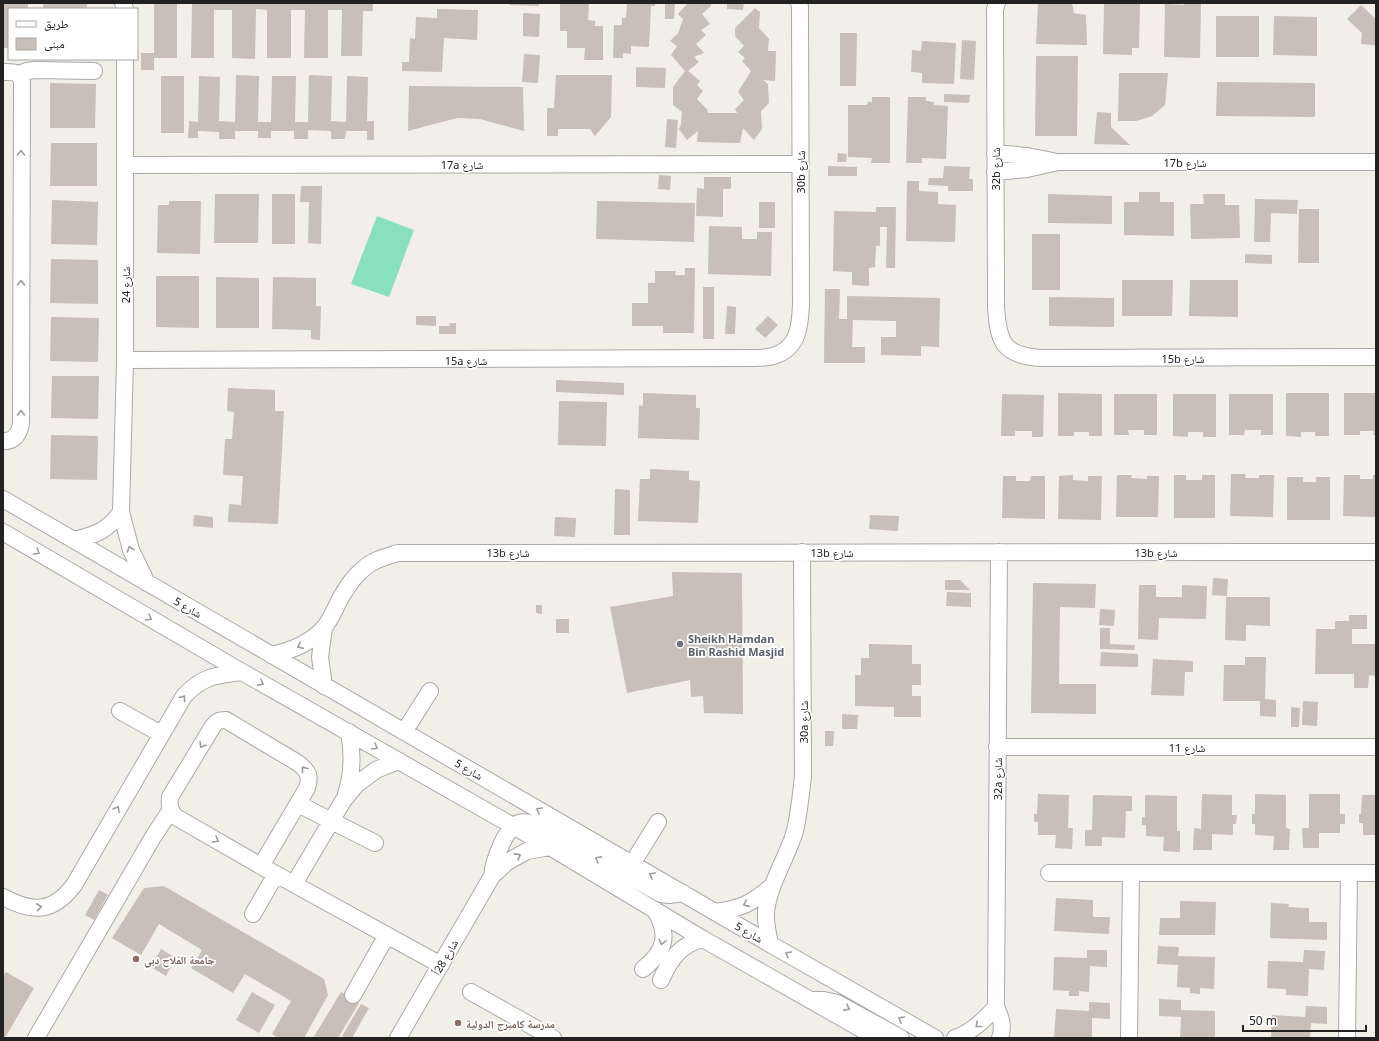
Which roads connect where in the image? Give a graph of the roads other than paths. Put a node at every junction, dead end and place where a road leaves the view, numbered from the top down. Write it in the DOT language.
graph roads {
  1 [pos="800,4"];
  2 [pos="995,5"];
  3 [pos="125,60"];
  4 [pos="94,71"];
  5 [pos="3,72"];
  6 [pos="19,74"];
  7 [pos="995,153"];
  8 [pos="1058,162"];
  9 [pos="1376,162"];
  10 [pos="800,164"];
  11 [pos="125,165"];
  12 [pos="996,172"];
  13 [pos="798,335"];
  14 [pos="999,336"];
  15 [pos="1376,357"];
  16 [pos="125,360"];
  17 [pos="3,441"];
  18 [pos="3,499"];
  19 [pos="121,512"];
  20 [pos="3,532"];
  21 [pos="73,540"];
  22 [pos="802,552"];
  23 [pos="999,552"];
  24 [pos="1376,552"];
  25 [pos="147,583"];
  26 [pos="324,628"];
  27 [pos="271,655"];
  28 [pos="242,672"];
  29 [pos="324,686"];
  30 [pos="430,691"];
  31 [pos="120,711"];
  32 [pos="349,732"];
  33 [pos="404,732"];
  34 [pos="161,734"];
  35 [pos="998,747"];
  36 [pos="1376,747"];
  37 [pos="399,761"];
  38 [pos="343,802"];
  39 [pos="298,804"];
  40 [pos="170,811"];
  41 [pos="332,820"];
  42 [pos="658,822"];
  43 [pos="513,826"];
  44 [pos="375,843"];
  45 [pos="550,848"];
  46 [pos="632,864"];
  47 [pos="261,866"];
  48 [pos="1049,873"];
  49 [pos="1131,873"];
  50 [pos="1348,873"];
  51 [pos="1376,873"];
  52 [pos="276,874"];
  53 [pos="492,876"];
  54 [pos="294,884"];
  55 [pos="772,886"];
  56 [pos="684,893"];
  57 [pos="3,897"];
  58 [pos="656,910"];
  59 [pos="715,912"];
  60 [pos="253,914"];
  61 [pos="387,935"];
  62 [pos="703,938"];
  63 [pos="770,944"];
  64 [pos="441,964"];
  65 [pos="643,969"];
  66 [pos="661,980"];
  67 [pos="471,992"];
  68 [pos="353,995"];
  69 [pos="809,1000"];
  70 [pos="996,1007"];
  71 [pos="36,1038"];
  72 [pos="398,1038"];
  73 [pos="553,1038"];
  74 [pos="877,1038"];
  75 [pos="901,1038"];
  76 [pos="935,1038"];
  77 [pos="955,1038"];
  78 [pos="1000,1038"];
  79 [pos="1130,1038"];
  80 [pos="1347,1038"];
  1 -- 10 [label="street, 30b شارع"];
  2 -- 7 [label="street, 32b شارع"];
  3 -- 11 [label="street, شارع 24"];
  4 -- 6 [label="street"];
  5 -- 6 [label="street"];
  17 -- 6 [label="street, one-way"];
  7 -- 8 [label="street"];
  7 -- 12 [label="street, 32b شارع"];
  8 -- 9 [label="street, 17b شارع"];
  8 -- 12 [label="street, 17b شارع"];
  10 -- 11 [label="street, 17a شارع"];
  10 -- 13 [label="street, 30b شارع"];
  11 -- 16 [label="street, شارع 24"];
  12 -- 14 [label="street, 32b شارع"];
  13 -- 16 [label="street, 15a شارع"];
  14 -- 15 [label="street, 15b شارع"];
  16 -- 19 [label="street, شارع 24"];
  18 -- 21 [label="street, شارع 5"];
  19 -- 21 [label="street"];
  25 -- 19 [label="street, شارع 24, one-way"];
  20 -- 28 [label="street, one-way"];
  21 -- 25 [label="street, شارع 5"];
  22 -- 23 [label="street, 13b شارع"];
  22 -- 26 [label="street, 13b شارع"];
  22 -- 55 [label="street, 30a شارع"];
  23 -- 24 [label="street, 13b شارع"];
  23 -- 35 [label="street, 32a شارع"];
  25 -- 27 [label="street, شارع 5"];
  26 -- 27 [label="street, 13b شارع, one-way"];
  26 -- 29 [label="street, 13b شارع"];
  27 -- 29 [label="street, شارع 5"];
  28 -- 32 [label="street, one-way"];
  34 -- 28 [label="street, one-way"];
  29 -- 33 [label="street, شارع 5"];
  30 -- 33 [label="street"];
  31 -- 34 [label="street"];
  32 -- 37 [label="street, one-way"];
  32 -- 38 [label="street"];
  46 -- 33 [label="street, شارع 5, one-way"];
  57 -- 34 [label="street, one-way"];
  35 -- 36 [label="street, شارع 11"];
  35 -- 70 [label="street, 32a شارع"];
  37 -- 38 [label="street"];
  37 -- 43 [label="street"];
  38 -- 41 [label="street"];
  39 -- 40 [label="street, one-way"];
  39 -- 41 [label="street"];
  39 -- 47 [label="street"];
  40 -- 47 [label="street, one-way"];
  40 -- 71 [label="street"];
  41 -- 44 [label="street"];
  41 -- 54 [label="street"];
  42 -- 46 [label="street"];
  43 -- 45 [label="street"];
  43 -- 53 [label="street, شارع 28أ"];
  56 -- 43 [label="street, one-way"];
  53 -- 45 [label="street, شارع 28أ, one-way"];
  45 -- 58 [label="street"];
  56 -- 46 [label="street, شارع 5, one-way"];
  47 -- 52 [label="street"];
  48 -- 49 [label="street"];
  49 -- 50 [label="street"];
  49 -- 79 [label="street"];
  50 -- 51 [label="street"];
  50 -- 80 [label="street"];
  52 -- 54 [label="street"];
  52 -- 60 [label="street"];
  53 -- 64 [label="street, شارع 28أ"];
  54 -- 61 [label="street"];
  55 -- 59 [label="street, 30a شارع, one-way"];
  55 -- 63 [label="street, 30a شارع"];
  56 -- 59 [label="street, شارع 5"];
  58 -- 62 [label="street"];
  58 -- 65 [label="street, one-way"];
  59 -- 63 [label="street, شارع 5"];
  61 -- 64 [label="street"];
  61 -- 68 [label="street"];
  62 -- 66 [label="street"];
  62 -- 69 [label="street"];
  76 -- 63 [label="street, شارع 5, one-way"];
  64 -- 72 [label="street, شارع 28أ"];
  67 -- 73 [label="street"];
  69 -- 74 [label="street"];
  69 -- 75 [label="street, one-way"];
  70 -- 77 [label="street, one-way"];
  70 -- 78 [label="street, 32a شارع"];
}
